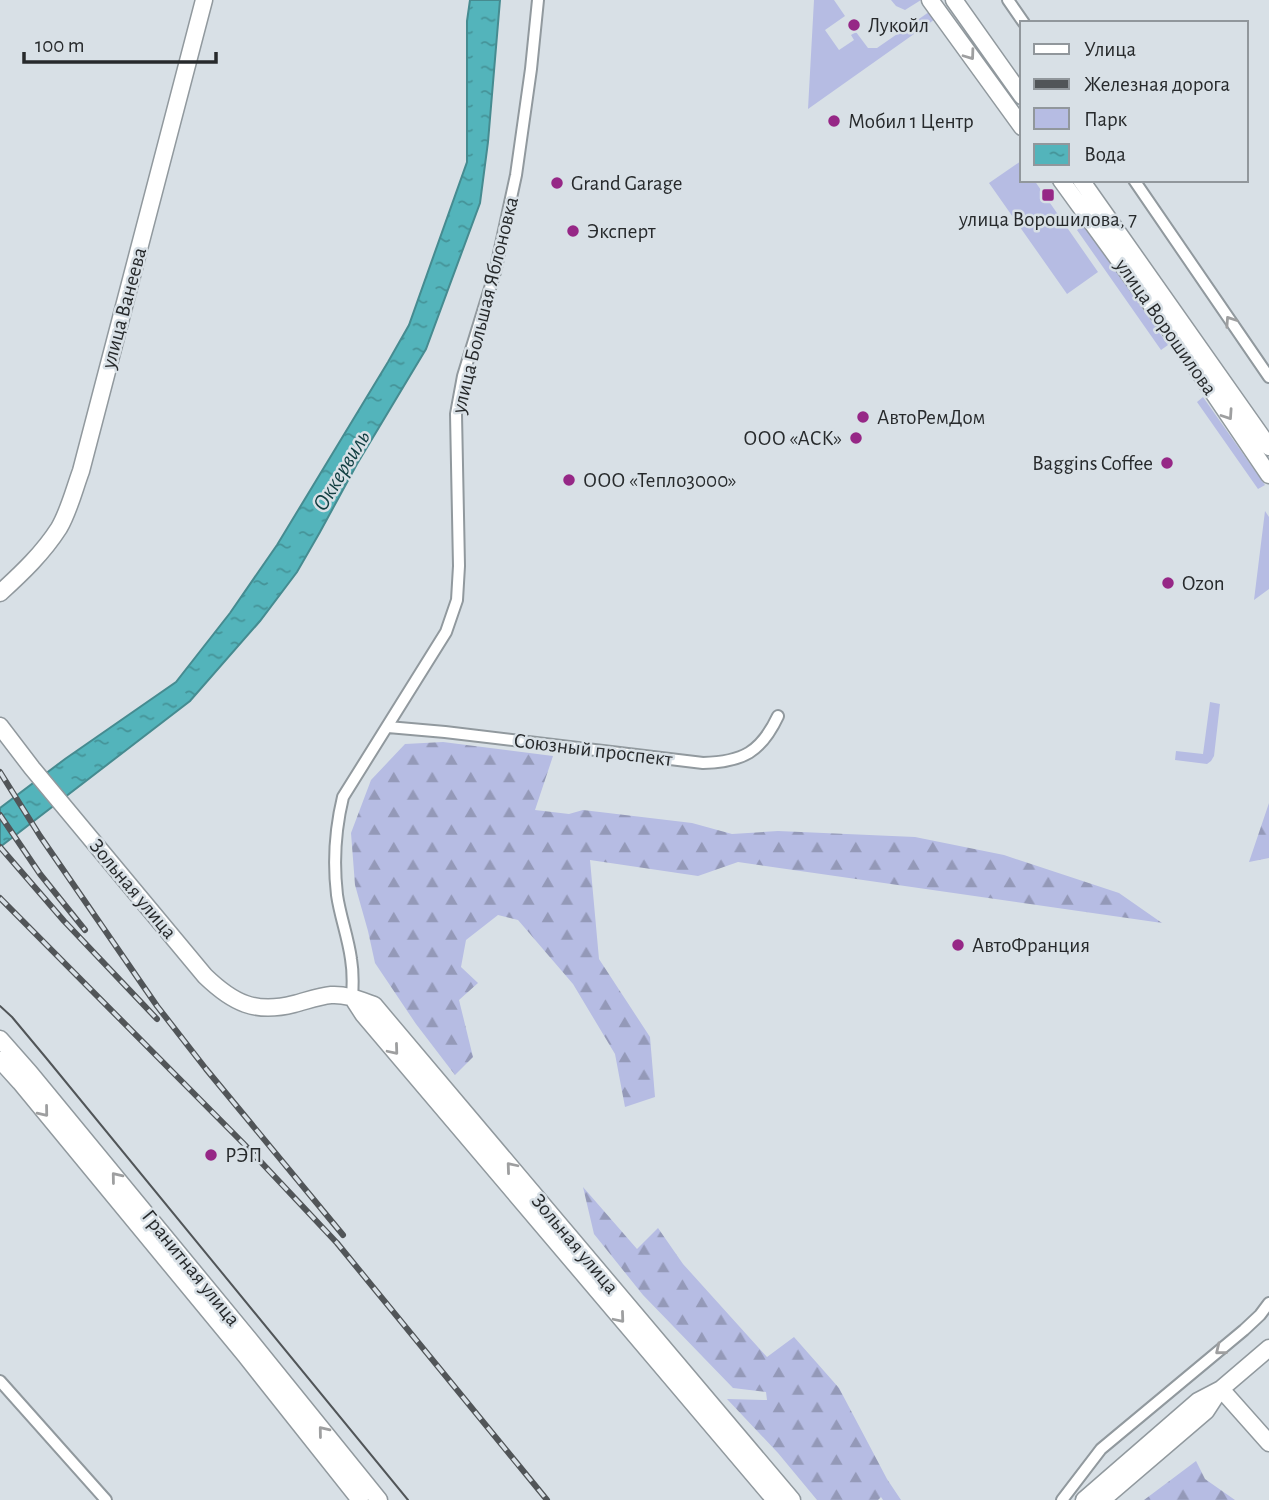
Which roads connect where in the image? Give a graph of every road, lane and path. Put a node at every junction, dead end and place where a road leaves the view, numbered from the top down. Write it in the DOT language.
graph roads {
  1 [pos="204,0"];
  2 [pos="538,0"];
  3 [pos="930,0"];
  4 [pos="954,0"];
  5 [pos="1008,0"];
  6 [pos="1023,21"];
  7 [pos="1020,93"];
  8 [pos="1020,124"];
  9 [pos="1062,182"];
  10 [pos="1082,182"];
  11 [pos="1135,182"];
  12 [pos="1269,377"];
  13 [pos="1269,447"];
  14 [pos="1269,475"];
  15 [pos="0,593"];
  16 [pos="778,716"];
  17 [pos="0,726"];
  18 [pos="387,727"];
  19 [pos="352,997"];
  20 [pos="0,1038"];
  21 [pos="0,1060"];
  22 [pos="1269,1303"];
  23 [pos="1269,1348"];
  24 [pos="0,1381"];
  25 [pos="1221,1389"];
  26 [pos="1269,1443"];
  27 [pos="106,1500"];
  28 [pos="360,1500"];
  29 [pos="379,1500"];
  30 [pos="775,1500"];
  31 [pos="792,1500"];
  32 [pos="1062,1500"];
  33 [pos="1084,1500"];
  34 [pos="1102,1500"];
  1 -- 15 [label="street, улица Ванеева"];
  2 -- 18 [label="street, улица Большая Яблоновка"];
  3 -- 8 [label="street, one-way"];
  4 -- 7 [label="street"];
  5 -- 6 [label="street"];
  9 -- 14 [label="street, улица Ворошилова, one-way"];
  10 -- 13 [label="street, улица Ворошилова"];
  12 -- 11 [label="street, one-way"];
  16 -- 18 [label="street, Союзный проспект"];
  17 -- 19 [label="street, Зольная улица"];
  18 -- 19 [label="street, улица Большая Яблоновка"];
  19 -- 30 [label="street, Зольная улица, one-way"];
  31 -- 19 [label="street, Зольная улица, one-way"];
  29 -- 20 [label="street, Гранитная улица, one-way"];
  21 -- 28 [label="street, Гранитная улица, one-way"];
  22 -- 32 [label="street, one-way"];
  23 -- 25 [label="street"];
  24 -- 27 [label="street"];
  25 -- 26 [label="street"];
  25 -- 33 [label="street"];
  25 -- 34 [label="street"];
}
